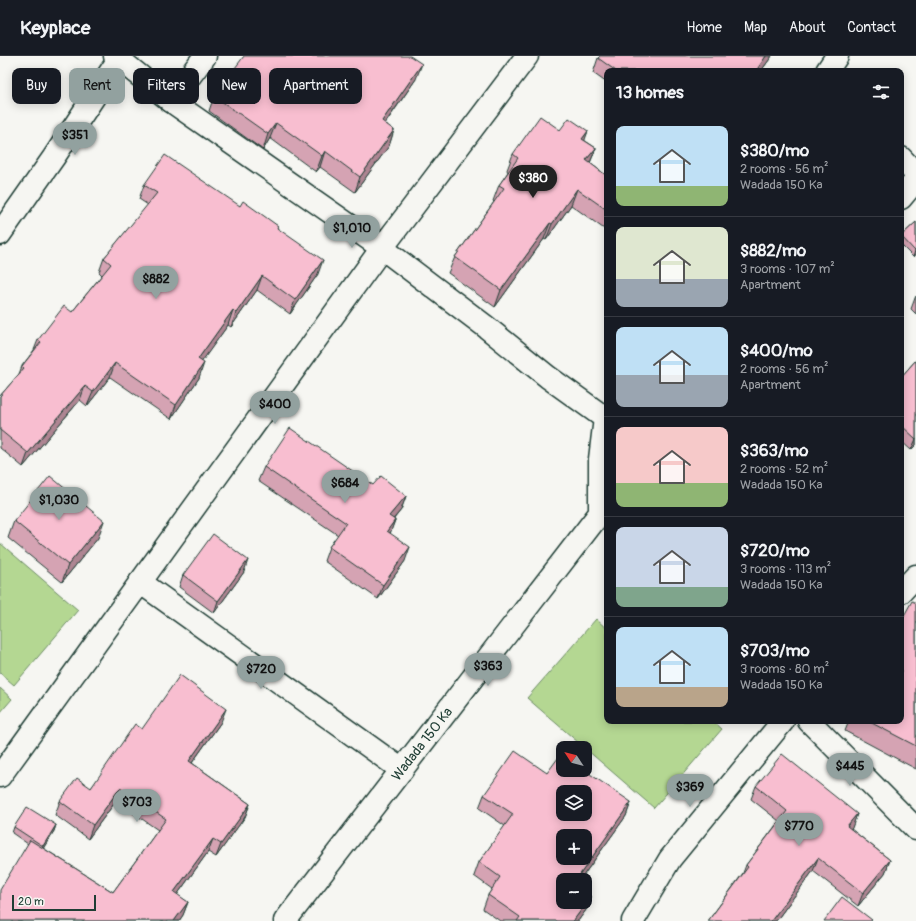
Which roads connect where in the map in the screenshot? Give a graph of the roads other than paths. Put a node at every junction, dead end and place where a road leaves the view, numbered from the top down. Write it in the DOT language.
graph roads {
  1 [pos="205,56"];
  2 [pos="527,56"];
  3 [pos="837,56"];
  4 [pos="117,57"];
  5 [pos="196,68"];
  6 [pos="829,68"];
  7 [pos="133,70"];
  8 [pos="175,104"];
  9 [pos="904,161"];
  10 [pos="916,174"];
  11 [pos="916,180"];
  12 [pos="904,194"];
  13 [pos="0,234"];
  14 [pos="382,248"];
  15 [pos="604,415"];
  16 [pos="604,430"];
  17 [pos="604,517"];
  18 [pos="916,576"];
  19 [pos="140,582"];
  20 [pos="904,589"];
  21 [pos="782,724"];
  22 [pos="812,724"];
  23 [pos="402,770"];
  24 [pos="0,776"];
  25 [pos="916,829"];
  26 [pos="285,921"];
  27 [pos="634,921"];
  1 -- 5 [label="street"];
  2 -- 14 [label="street"];
  3 -- 6 [label="street"];
  4 -- 7 [label="street"];
  4 -- 13 [label="street"];
  8 -- 14 [label="street"];
  9 -- 10 [label="street"];
  11 -- 12 [label="street"];
  14 -- 15 [label="street"];
  14 -- 19 [label="street"];
  16 -- 17 [label="street, Wadada 150 Ka"];
  17 -- 23 [label="street, Wadada 150 Ka"];
  18 -- 20 [label="street"];
  19 -- 23 [label="street"];
  19 -- 24 [label="street"];
  21 -- 27 [label="street"];
  22 -- 25 [label="street"];
  23 -- 26 [label="street, Wadada 150 Ka"];
}
